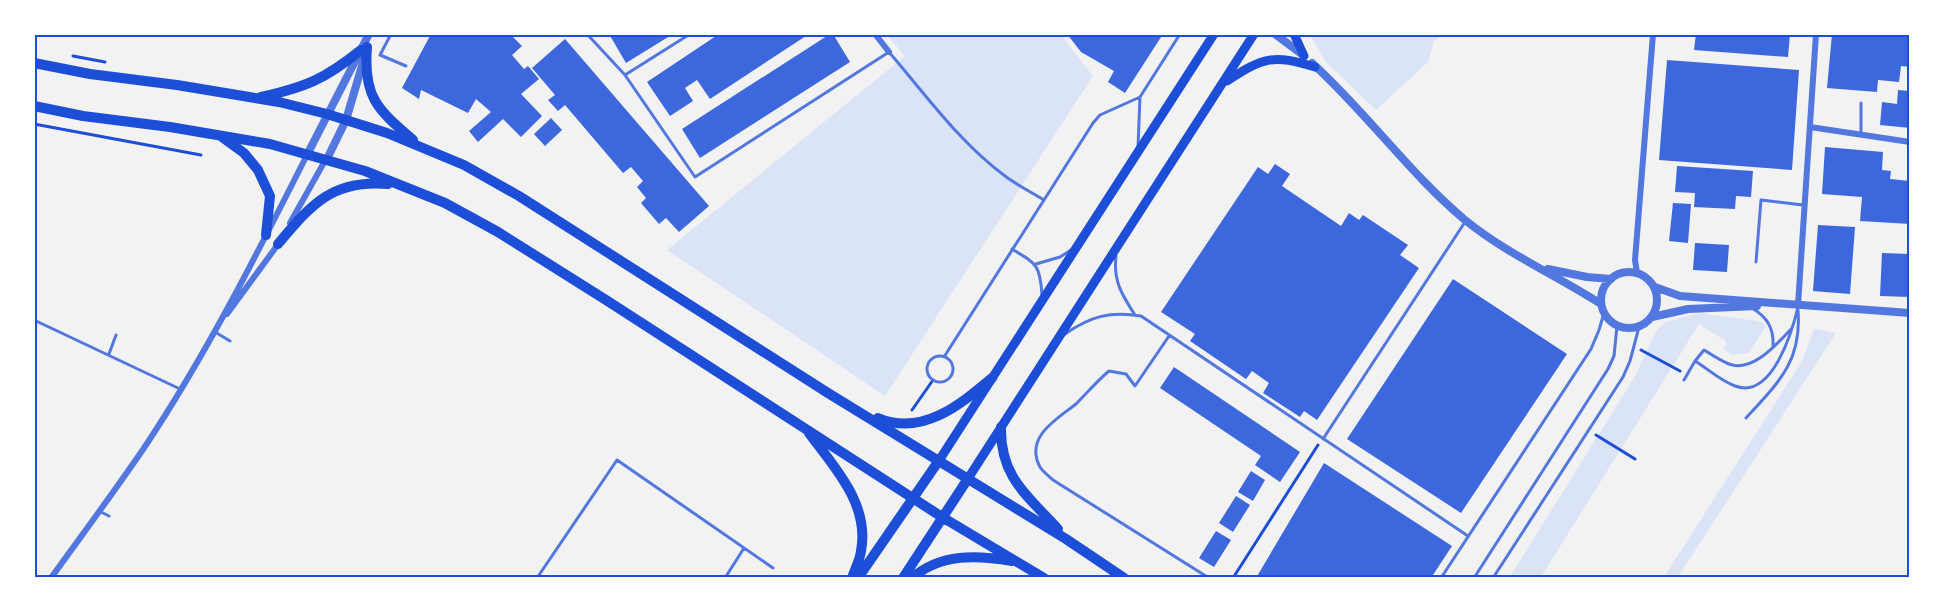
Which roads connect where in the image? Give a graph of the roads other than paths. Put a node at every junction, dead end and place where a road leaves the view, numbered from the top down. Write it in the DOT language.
graph roads {
  1 [pos="370,34"];
  2 [pos="391,34"];
  3 [pos="587,34"];
  4 [pos="690,34"];
  5 [pos="875,34"];
  6 [pos="1180,34"];
  7 [pos="1214,34"];
  8 [pos="1254,34"];
  9 [pos="1275,34"];
  10 [pos="1294,34"];
  11 [pos="1653,34"];
  12 [pos="1816,34"];
  13 [pos="364,49"];
  14 [pos="889,52"];
  15 [pos="1304,56"];
  16 [pos="34,63"];
  17 [pos="406,66"];
  18 [pos="1315,67"];
  19 [pos="625,75"];
  20 [pos="1222,84"];
  21 [pos="1140,97"];
  22 [pos="255,98"];
  23 [pos="1861,104"];
  24 [pos="34,106"];
  25 [pos="327,114"];
  26 [pos="346,120"];
  27 [pos="1810,127"];
  28 [pos="219,135"];
  29 [pos="1861,135"];
  30 [pos="1910,142"];
  31 [pos="417,144"];
  32 [pos="1138,152"];
  33 [pos="308,153"];
  34 [pos="327,159"];
  35 [pos="400,185"];
  36 [pos="1044,200"];
  37 [pos="1805,206"];
  38 [pos="1466,220"];
  39 [pos="266,235"];
  40 [pos="278,244"];
  41 [pos="1078,246"];
  42 [pos="1117,247"];
  43 [pos="1012,249"];
  44 [pos="1519,258"];
  45 [pos="1756,262"];
  46 [pos="1036,264"];
  47 [pos="1637,273"];
  48 [pos="1611,279"];
  49 [pos="1655,287"];
  50 [pos="1043,300"];
  51 [pos="1601,304"];
  52 [pos="1798,305"];
  53 [pos="1750,307"];
  54 [pos="1604,313"];
  55 [pos="1910,313"];
  56 [pos="1135,315"];
  57 [pos="1652,317"];
  58 [pos="34,320"];
  59 [pos="1617,326"];
  60 [pos="1639,327"];
  61 [pos="1793,327"];
  62 [pos="214,332"];
  63 [pos="116,334"];
  64 [pos="1169,336"];
  65 [pos="1057,340"];
  66 [pos="230,341"];
  67 [pos="1773,348"];
  68 [pos="109,354"];
  69 [pos="944,357"];
  70 [pos="1695,361"];
  71 [pos="992,378"];
  72 [pos="1684,380"];
  73 [pos="180,389"];
  74 [pos="856,409"];
  75 [pos="1746,418"];
  76 [pos="1001,426"];
  77 [pos="805,428"];
  78 [pos="1323,439"];
  79 [pos="940,459"];
  80 [pos="969,477"];
  81 [pos="913,498"];
  82 [pos="99,511"];
  83 [pos="109,516"];
  84 [pos="942,517"];
  85 [pos="1467,537"];
  86 [pos="1066,539"];
  87 [pos="744,548"];
  88 [pos="1019,562"];
  89 [pos="773,568"];
  90 [pos="51,578"];
  91 [pos="537,578"];
  92 [pos="725,578"];
  93 [pos="852,578"];
  94 [pos="858,578"];
  95 [pos="903,578"];
  96 [pos="912,578"];
  97 [pos="1044,578"];
  98 [pos="1124,578"];
  99 [pos="1209,578"];
  100 [pos="1441,578"];
  101 [pos="1473,578"];
  102 [pos="1494,578"];
  1 -- 13 [label="street"];
  2 -- 17 [label="lane"];
  3 -- 19 [label="lane"];
  4 -- 19 [label="lane"];
  5 -- 14 [label="street"];
  6 -- 21 [label="lane"];
  7 -- 32 [label="main road"];
  8 -- 20 [label="main road"];
  9 -- 15 [label="street"];
  10 -- 15 [label="main road"];
  11 -- 47 [label="street"];
  12 -- 27 [label="street"];
  13 -- 22 [label="highway"];
  13 -- 25 [label="street"];
  13 -- 26 [label="street"];
  13 -- 31 [label="highway"];
  14 -- 19 [label="lane"];
  14 -- 36 [label="lane"];
  15 -- 18 [label="street"];
  16 -- 22 [label="highway"];
  18 -- 20 [label="main road"];
  18 -- 38 [label="street"];
  20 -- 42 [label="main road"];
  21 -- 32 [label="lane"];
  21 -- 36 [label="lane"];
  22 -- 25 [label="highway"];
  23 -- 29 [label="lane"];
  24 -- 28 [label="highway"];
  25 -- 26 [label="highway"];
  25 -- 33 [label="street"];
  26 -- 31 [label="highway"];
  26 -- 34 [label="street"];
  27 -- 29 [label="street"];
  27 -- 37 [label="street"];
  28 -- 33 [label="highway"];
  28 -- 39 [label="highway"];
  29 -- 30 [label="street"];
  31 -- 74 [label="highway"];
  32 -- 41 [label="main road"];
  33 -- 34 [label="highway"];
  33 -- 39 [label="street"];
  34 -- 35 [label="highway"];
  34 -- 40 [label="street"];
  35 -- 40 [label="highway"];
  35 -- 77 [label="highway"];
  36 -- 43 [label="lane"];
  37 -- 45 [label="lane"];
  37 -- 52 [label="street"];
  38 -- 44 [label="street"];
  38 -- 78 [label="lane"];
  39 -- 62 [label="street"];
  40 -- 62 [label="street"];
  41 -- 46 [label="lane"];
  41 -- 50 [label="main road"];
  42 -- 56 [label="lane"];
  42 -- 65 [label="main road"];
  43 -- 46 [label="lane"];
  43 -- 69 [label="lane"];
  44 -- 48 [label="street"];
  44 -- 51 [label="street"];
  46 -- 50 [label="lane"];
  47 -- 48 [label="street"];
  47 -- 49 [label="street"];
  48 -- 51 [label="street"];
  49 -- 52 [label="street"];
  49 -- 57 [label="street"];
  50 -- 71 [label="main road"];
  51 -- 54 [label="street"];
  52 -- 53 [label="street"];
  52 -- 55 [label="street"];
  52 -- 61 [label="lane"];
  52 -- 75 [label="lane"];
  53 -- 57 [label="street"];
  53 -- 67 [label="lane"];
  54 -- 59 [label="street"];
  54 -- 85 [label="lane"];
  56 -- 64 [label="lane"];
  56 -- 65 [label="lane"];
  57 -- 60 [label="street"];
  58 -- 68 [label="lane"];
  59 -- 60 [label="street"];
  59 -- 101 [label="lane"];
  60 -- 102 [label="lane"];
  61 -- 67 [label="lane"];
  61 -- 70 [label="lane"];
  62 -- 66 [label="lane"];
  62 -- 73 [label="street"];
  63 -- 68 [label="lane"];
  64 -- 78 [label="lane"];
  64 -- 99 [label="lane"];
  65 -- 76 [label="main road"];
  67 -- 70 [label="lane"];
  68 -- 73 [label="lane"];
  69 -- 69 [label="lane"];
  70 -- 72 [label="lane"];
  71 -- 74 [label="highway"];
  71 -- 79 [label="main road"];
  73 -- 82 [label="street"];
  74 -- 79 [label="highway"];
  76 -- 80 [label="main road"];
  76 -- 86 [label="highway"];
  77 -- 81 [label="highway"];
  77 -- 93 [label="highway"];
  78 -- 85 [label="lane"];
  79 -- 80 [label="highway"];
  79 -- 81 [label="highway"];
  80 -- 84 [label="highway"];
  80 -- 86 [label="highway"];
  81 -- 84 [label="highway"];
  81 -- 94 [label="highway"];
  82 -- 83 [label="lane"];
  82 -- 90 [label="street"];
  84 -- 88 [label="highway"];
  84 -- 95 [label="highway"];
  85 -- 100 [label="lane"];
  86 -- 98 [label="highway"];
  87 -- 89 [label="lane"];
  87 -- 91 [label="lane"];
  87 -- 92 [label="lane"];
  88 -- 96 [label="highway"];
  88 -- 97 [label="highway"];
}
